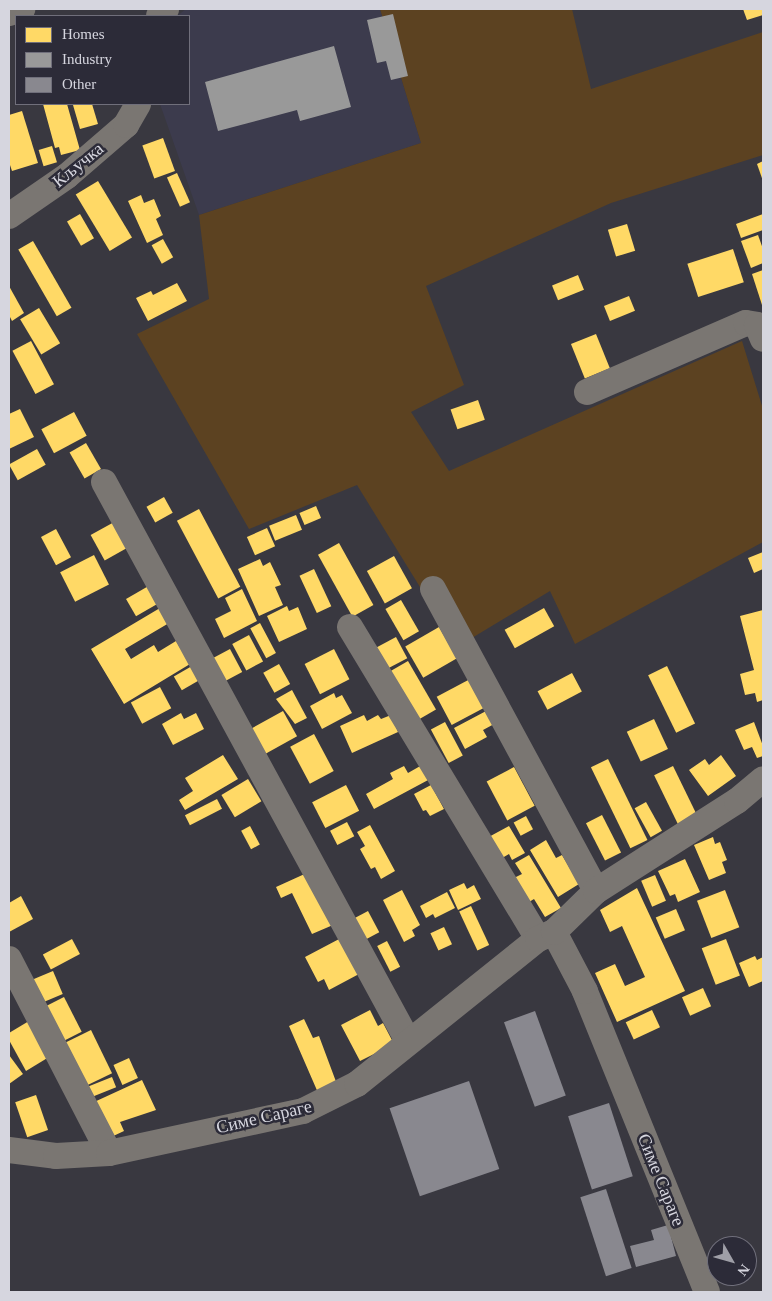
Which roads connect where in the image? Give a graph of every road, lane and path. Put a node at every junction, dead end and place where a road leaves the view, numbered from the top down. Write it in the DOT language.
graph roads {
  1 [pos="22,9"];
  2 [pos="9,13"];
  3 [pos="137,105"];
  4 [pos="9,216"];
  5 [pos="763,339"];
  6 [pos="587,392"];
  7 [pos="104,482"];
  8 [pos="433,590"];
  9 [pos="350,627"];
  10 [pos="763,779"];
  11 [pos="596,891"];
  12 [pos="546,936"];
  13 [pos="9,959"];
  14 [pos="408,1041"];
  15 [pos="9,1150"];
  16 [pos="109,1153"];
  17 [pos="707,1292"];
  1 -- 2 [label="street"];
  3 -- 4 [label="street, Кључка"];
  5 -- 6 [label="street"];
  7 -- 14 [label="street"];
  8 -- 11 [label="street"];
  9 -- 12 [label="street"];
  10 -- 11 [label="street, Симе Сараге"];
  11 -- 12 [label="street, Симе Сараге"];
  12 -- 14 [label="street, Симе Сараге"];
  12 -- 17 [label="street, Симе Сараге"];
  13 -- 16 [label="street"];
  14 -- 16 [label="street, Симе Сараге"];
  15 -- 16 [label="street, Симе Сараге"];
}
